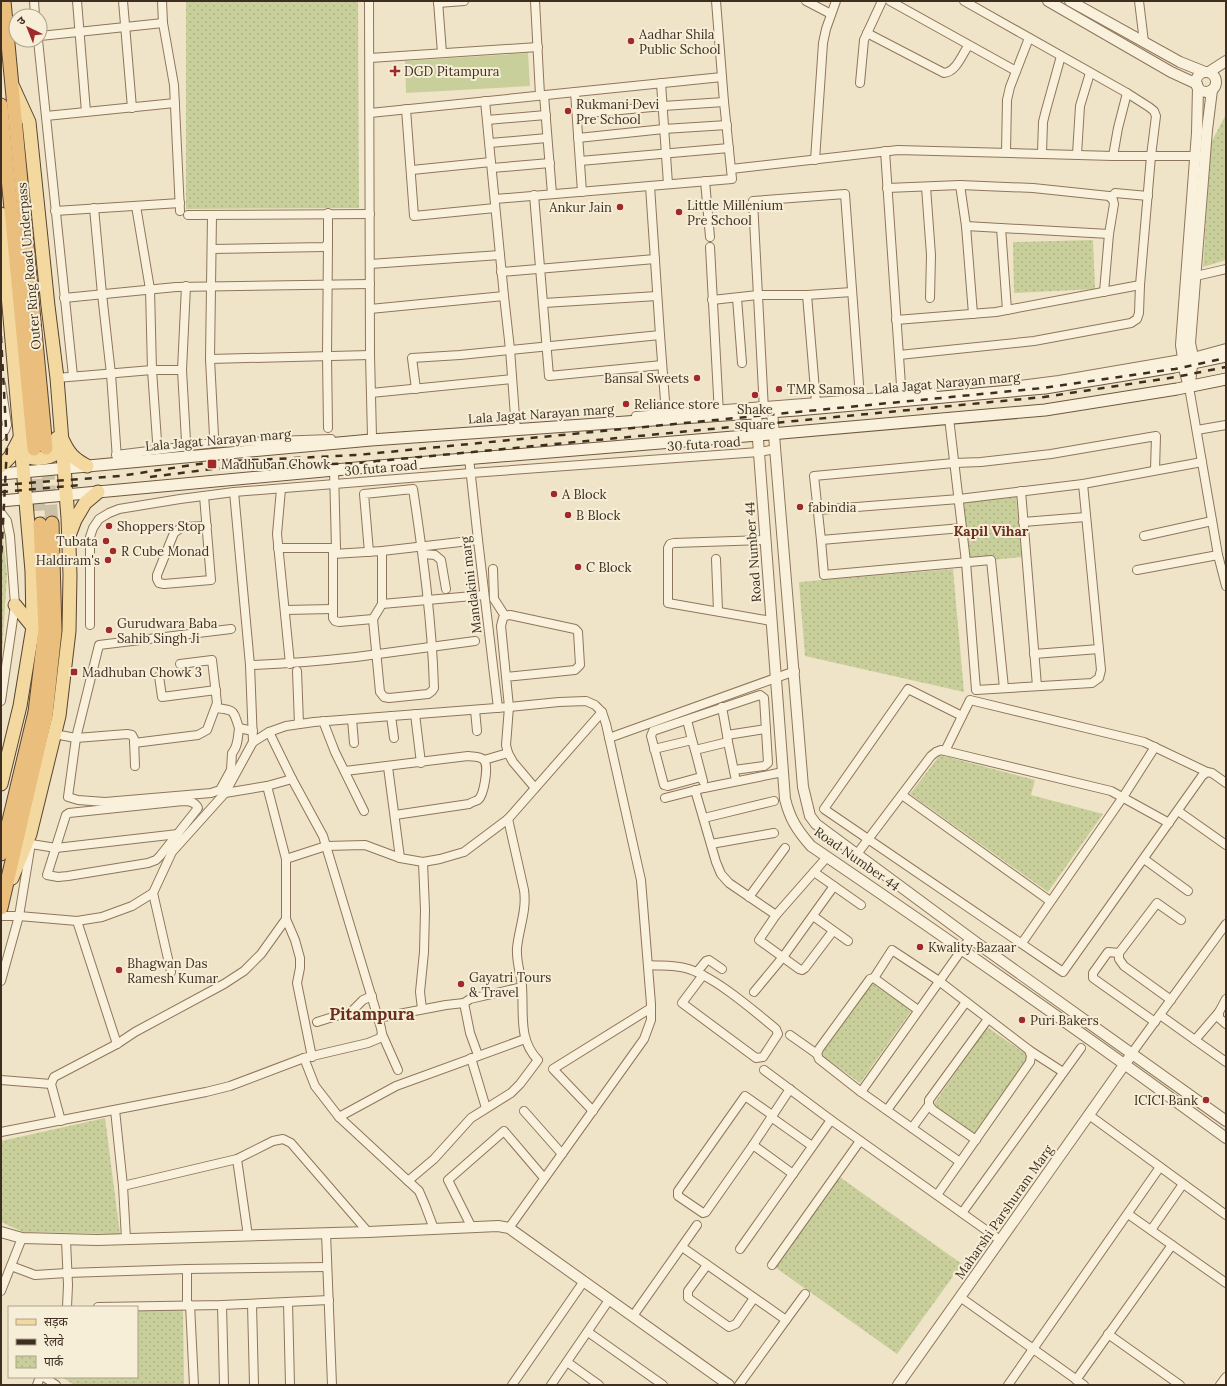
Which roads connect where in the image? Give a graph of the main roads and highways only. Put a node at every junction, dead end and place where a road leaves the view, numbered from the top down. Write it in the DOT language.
graph roads {
  1 [pos="4,1"];
  2 [pos="8,20"];
  3 [pos="12,48"];
  4 [pos="12,83"];
  5 [pos="1,105"];
  6 [pos="1,214"];
  7 [pos="48,306"];
  8 [pos="1226,356"];
  9 [pos="1226,379"];
  10 [pos="20,438"];
  11 [pos="62,439"];
  12 [pos="1,466"];
  13 [pos="87,466"];
  14 [pos="63,468"];
  15 [pos="23,472"];
  16 [pos="1,474"];
  17 [pos="98,492"];
  18 [pos="66,495"];
  19 [pos="25,498"];
  20 [pos="1,501"];
  21 [pos="68,538"];
  22 [pos="15,605"];
  23 [pos="33,627"];
  24 [pos="1,784"];
  25 [pos="1,854"];
  26 [pos="2,904"];
  1 -- 2 [label="highway, Outer Ring Road Underpass"];
  3 -- 4 [label="highway, Outer Ring Road Underpass"];
  4 -- 5 [label="highway, Outer Ring Road Underpass"];
  4 -- 7 [label="main road"];
  6 -- 10 [label="main road"];
  7 -- 10 [label="main road"];
  7 -- 11 [label="main road"];
  8 -- 13 [label="main road, Lala Jagat Narayan marg"];
  9 -- 17 [label="main road"];
  10 -- 12 [label="main road"];
  10 -- 15 [label="main road"];
  11 -- 13 [label="main road"];
  11 -- 14 [label="main road"];
  13 -- 14 [label="main road, Lala Jagat Narayan marg"];
  14 -- 15 [label="main road, Lala Jagat Narayan marg"];
  14 -- 18 [label="main road"];
  15 -- 16 [label="main road, Lala Jagat Narayan marg"];
  15 -- 19 [label="main road"];
  17 -- 18 [label="main road"];
  17 -- 21 [label="main road"];
  18 -- 19 [label="main road"];
  18 -- 21 [label="main road"];
  19 -- 20 [label="main road"];
  19 -- 23 [label="main road"];
  21 -- 26 [label="main road"];
  22 -- 23 [label="main road"];
  23 -- 24 [label="main road"];
  25 -- 26 [label="highway"];
}
